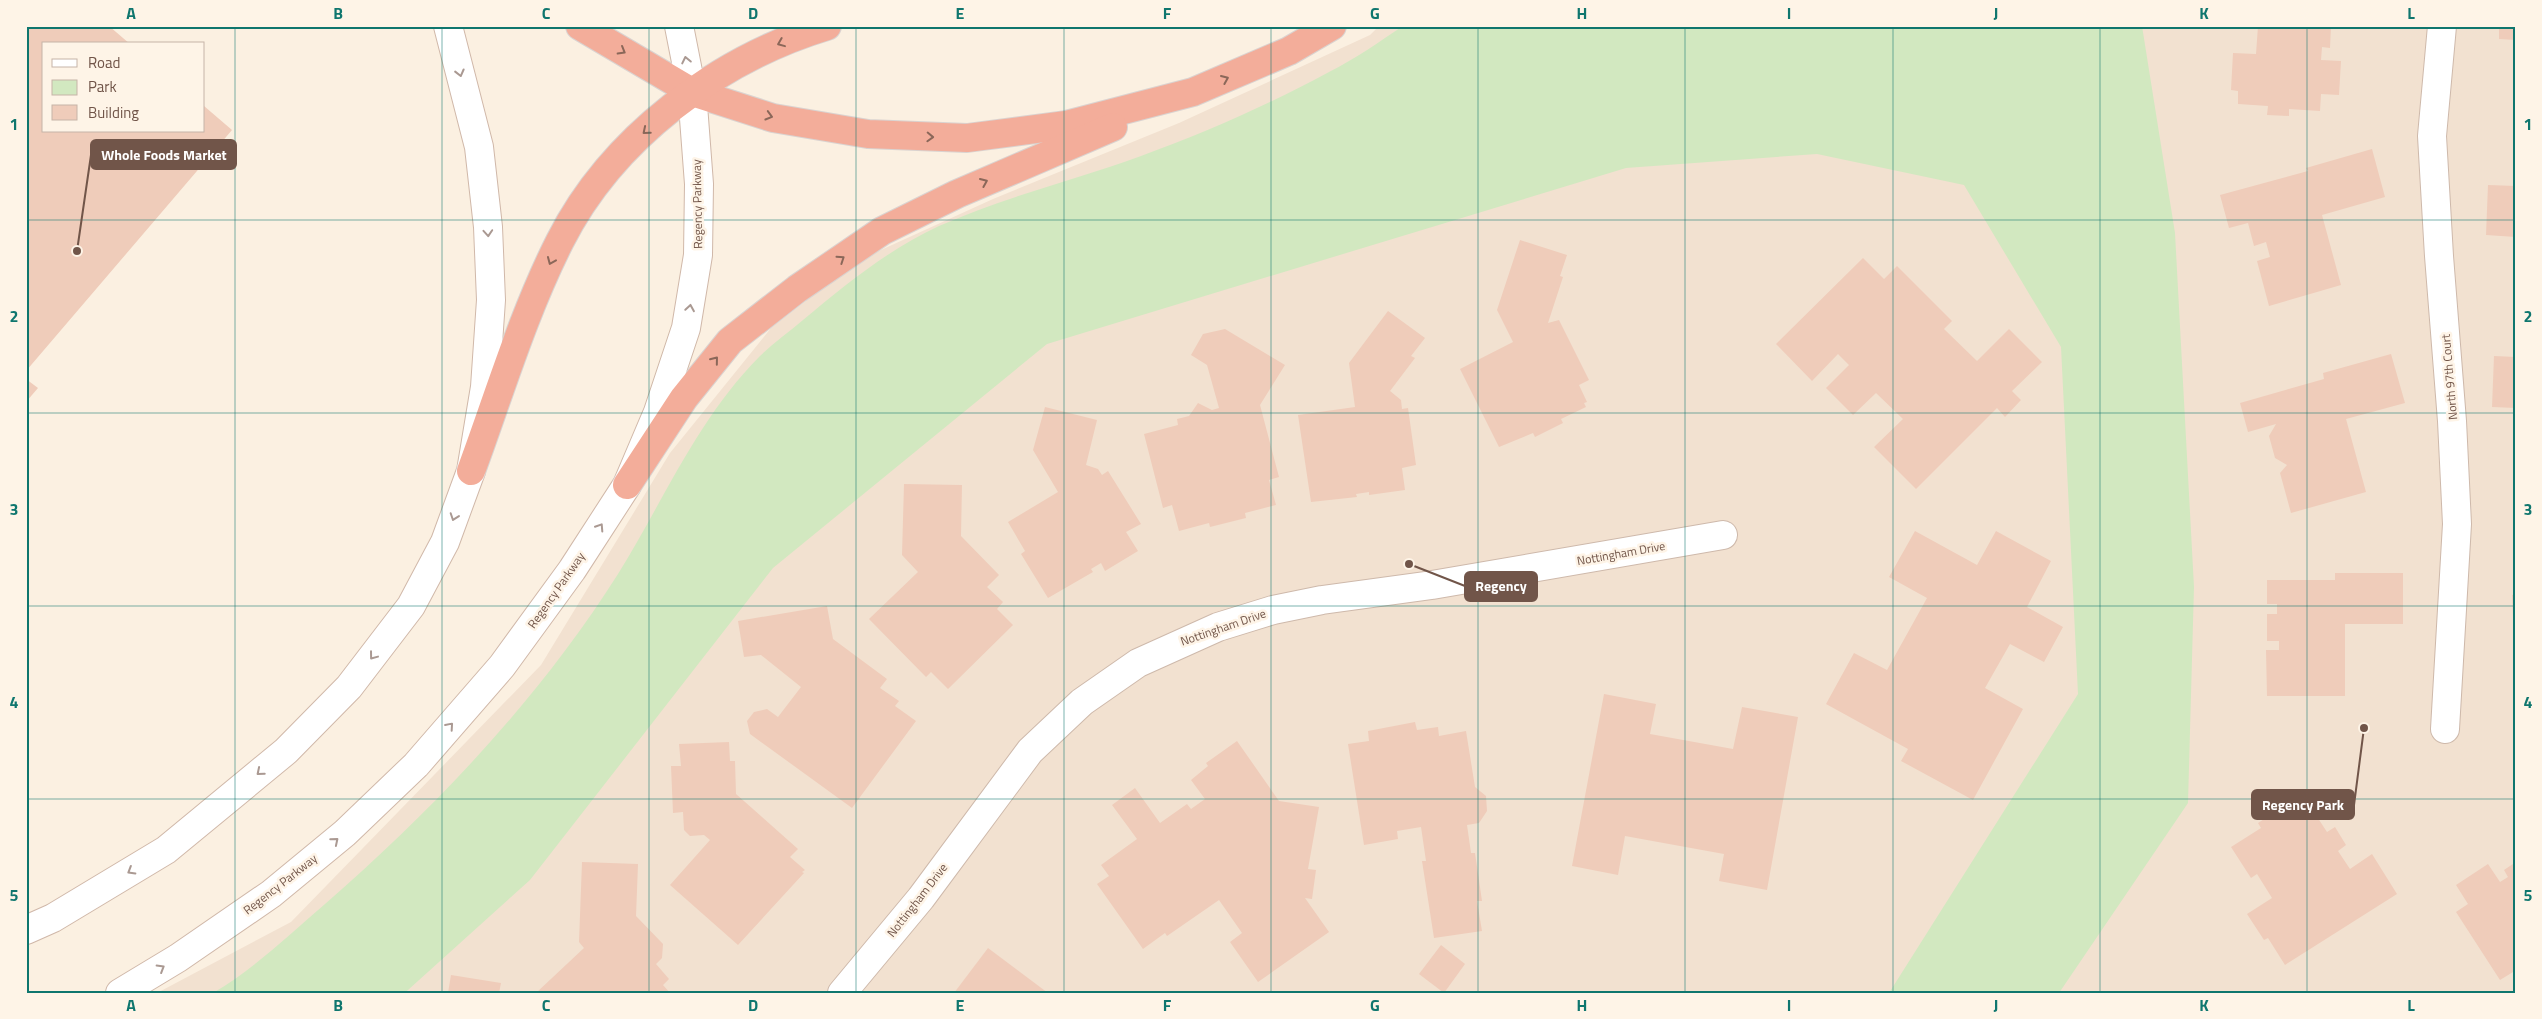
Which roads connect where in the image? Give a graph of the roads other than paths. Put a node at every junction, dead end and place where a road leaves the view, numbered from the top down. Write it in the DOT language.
graph roads {
  1 [pos="448,26"];
  2 [pos="580,26"];
  3 [pos="679,26"];
  4 [pos="827,26"];
  5 [pos="1332,26"];
  6 [pos="2442,26"];
  7 [pos="692,92"];
  8 [pos="1193,92"];
  9 [pos="470,471"];
  10 [pos="626,485"];
  11 [pos="1723,535"];
  12 [pos="2445,729"];
  13 [pos="26,930"];
  14 [pos="120,993"];
  15 [pos="842,993"];
  1 -- 9 [label="main road, one-way"];
  2 -- 7 [label="highway, one-way"];
  7 -- 3 [label="main road, Regency Parkway, one-way"];
  4 -- 7 [label="highway, one-way"];
  8 -- 5 [label="highway, one-way"];
  6 -- 12 [label="main road, North 97th Court"];
  7 -- 8 [label="highway, one-way"];
  7 -- 9 [label="highway, one-way"];
  10 -- 7 [label="main road, Regency Parkway, one-way"];
  10 -- 8 [label="highway, one-way"];
  9 -- 13 [label="main road, one-way"];
  14 -- 10 [label="main road, Regency Parkway, one-way"];
  11 -- 15 [label="main road, Nottingham Drive"];
}
